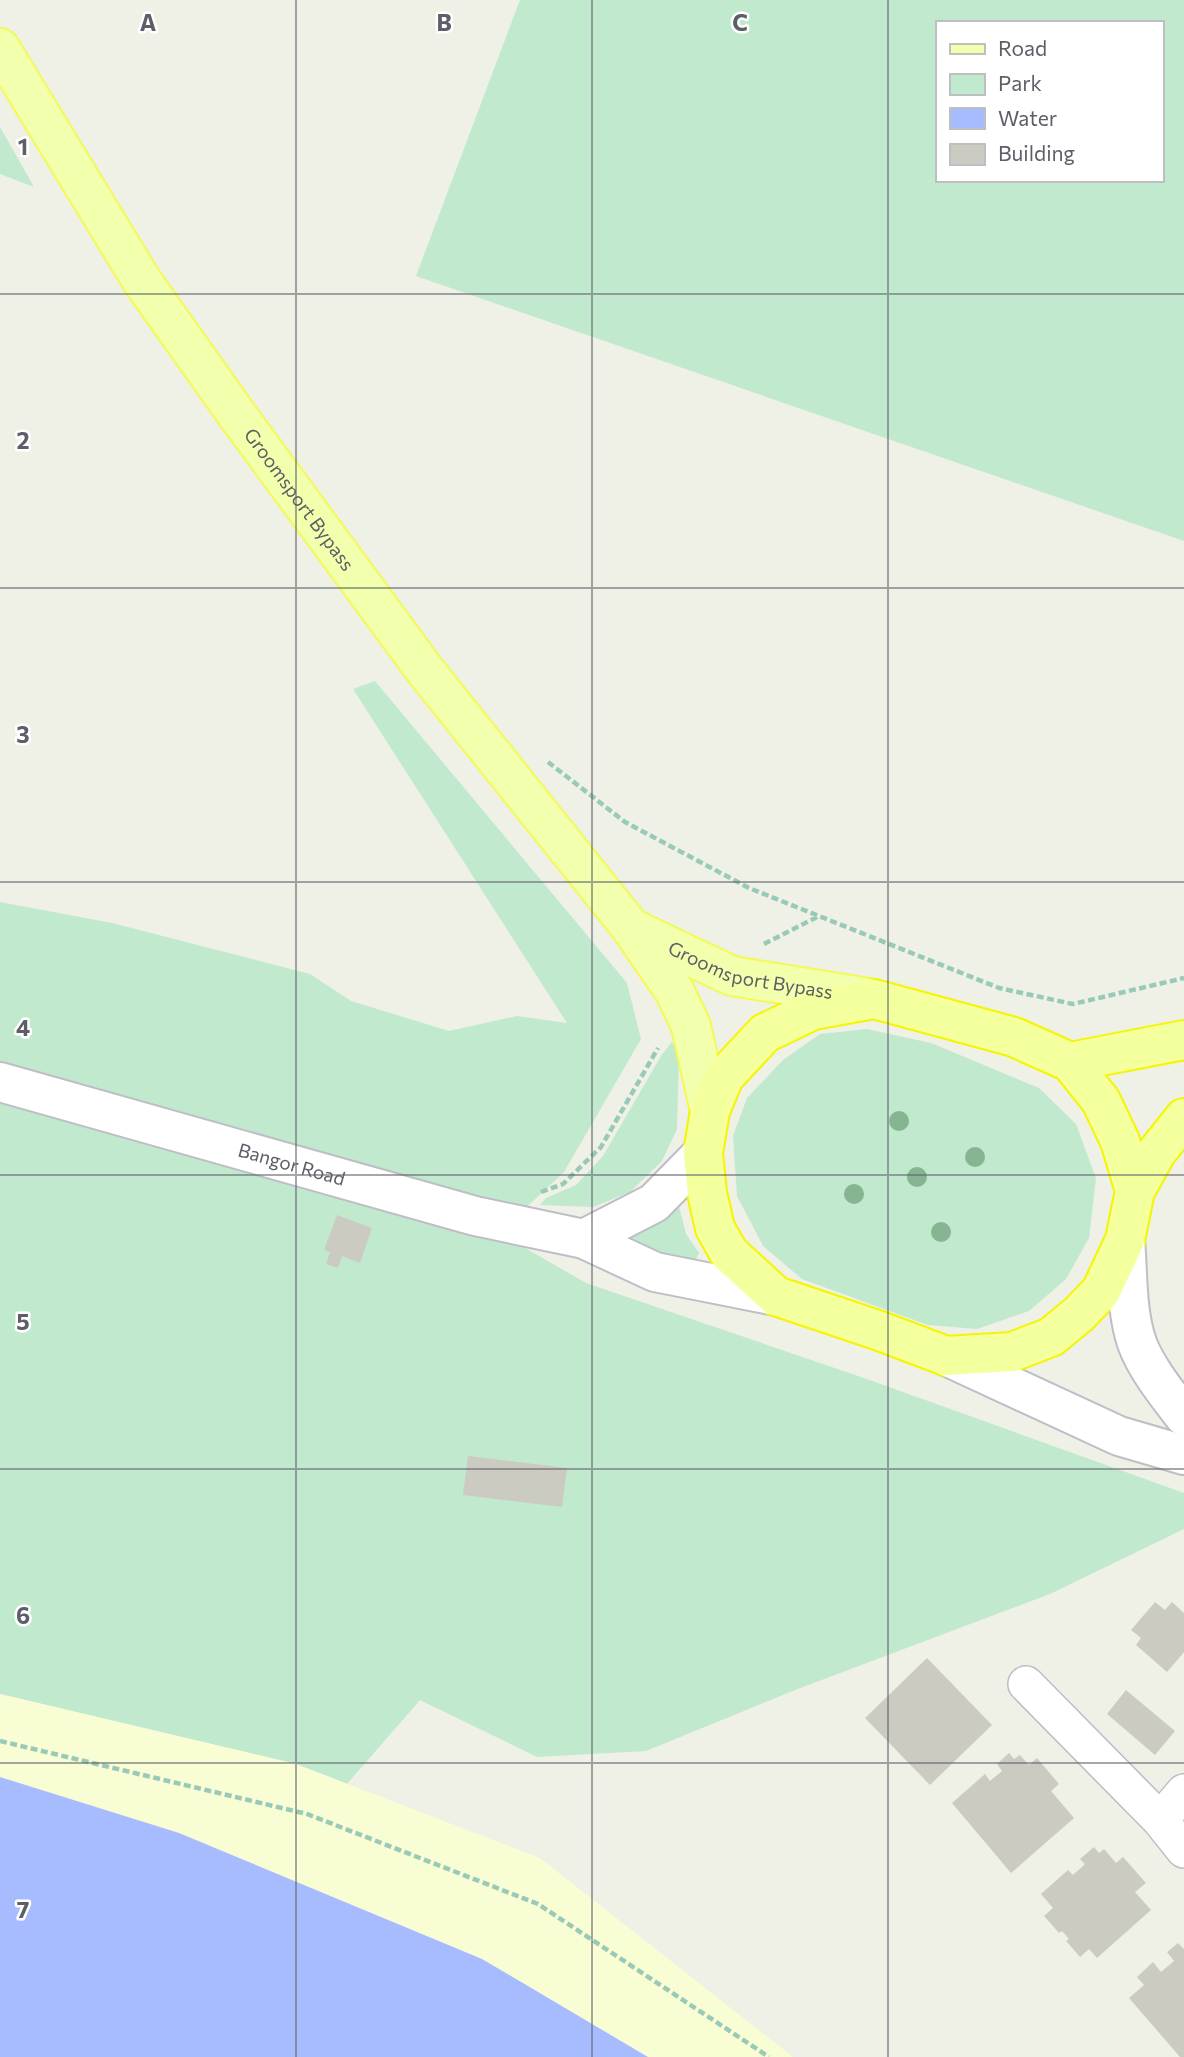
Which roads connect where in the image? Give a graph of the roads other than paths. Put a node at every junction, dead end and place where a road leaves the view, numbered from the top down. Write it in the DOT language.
graph roads {
  1 [pos="0,48"];
  2 [pos="631,928"];
  3 [pos="874,999"];
  4 [pos="1184,1040"];
  5 [pos="1070,1062"];
  6 [pos="0,1082"];
  7 [pos="710,1111"];
  8 [pos="1184,1118"];
  9 [pos="703,1153"];
  10 [pos="1135,1191"];
  11 [pos="584,1240"];
  12 [pos="1125,1240"];
  13 [pos="775,1296"];
  14 [pos="946,1356"];
  15 [pos="1184,1416"];
  16 [pos="1184,1455"];
  17 [pos="1026,1684"];
  18 [pos="1174,1804"];
  19 [pos="1184,1850"];
  1 -- 2 [label="main road, Groomsport Bypass"];
  2 -- 3 [label="main road, Groomsport Bypass"];
  2 -- 7 [label="main road, Groomsport Bypass"];
  3 -- 5 [label="highway"];
  3 -- 7 [label="highway"];
  4 -- 5 [label="highway"];
  5 -- 10 [label="highway"];
  6 -- 11 [label="main road, Bangor Road"];
  7 -- 9 [label="highway"];
  8 -- 10 [label="highway"];
  9 -- 11 [label="main road"];
  9 -- 13 [label="highway"];
  10 -- 12 [label="highway"];
  11 -- 13 [label="main road, Bangor Road"];
  12 -- 14 [label="highway"];
  12 -- 15 [label="main road"];
  13 -- 14 [label="highway"];
  14 -- 16 [label="main road"];
  17 -- 18 [label="street"];
  18 -- 19 [label="street"];
}
